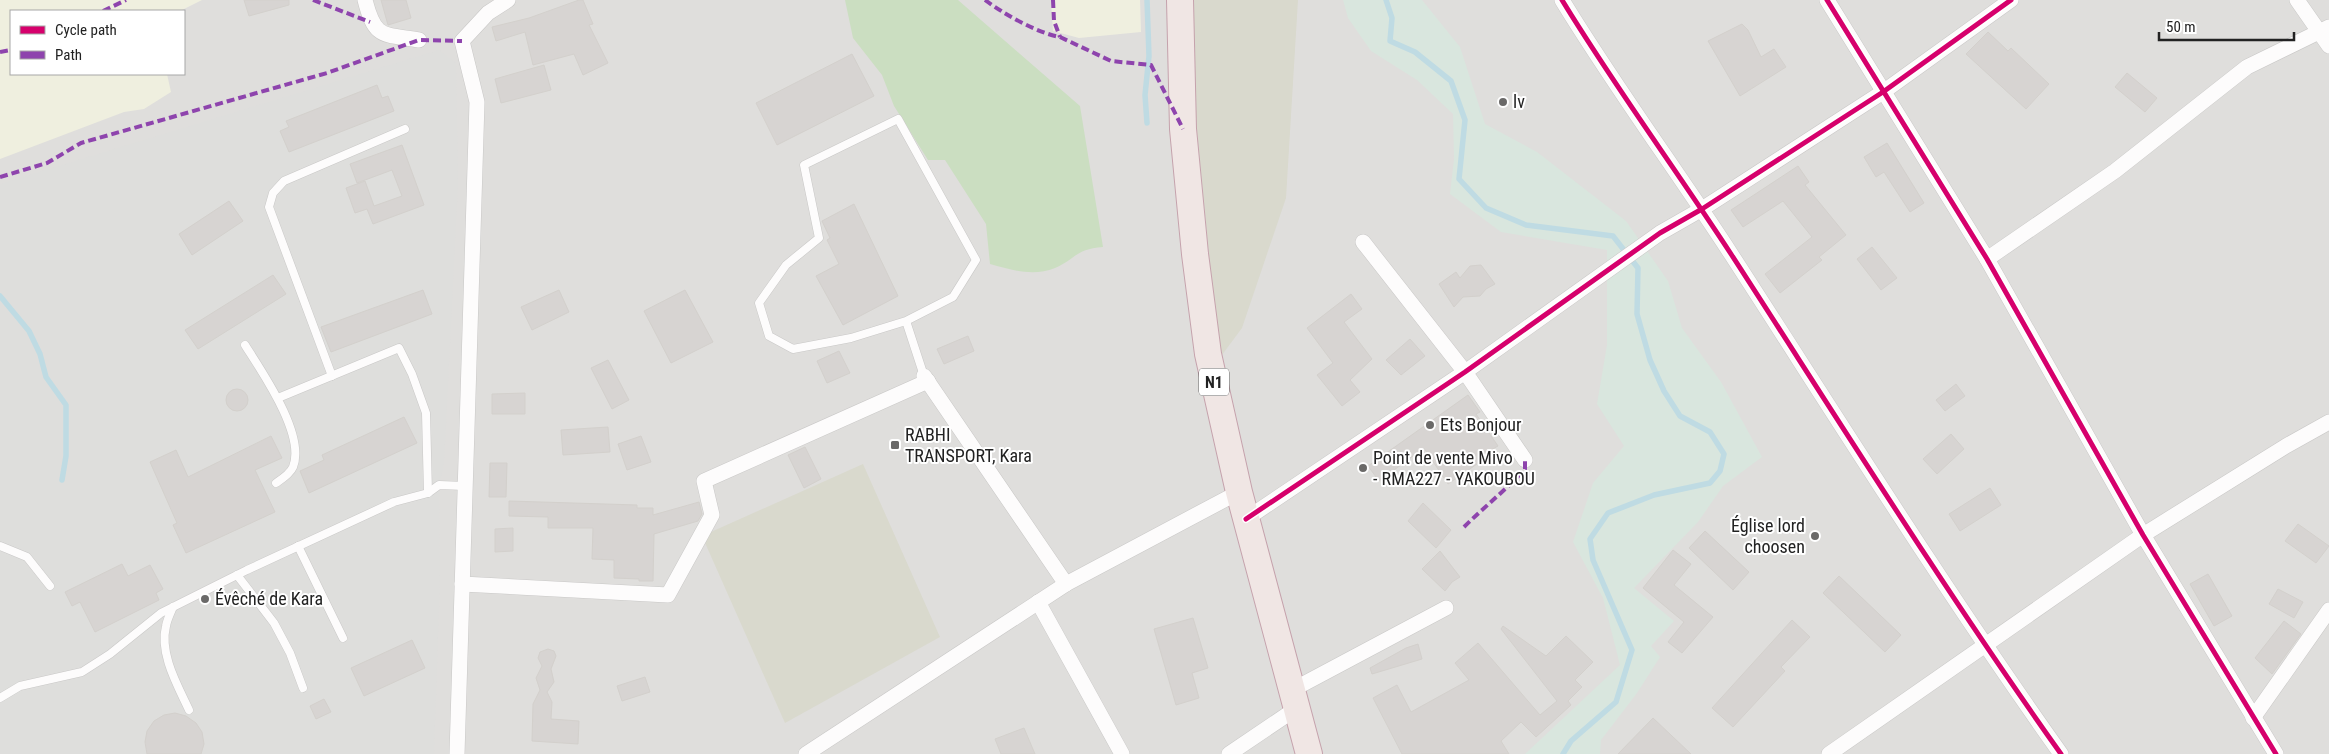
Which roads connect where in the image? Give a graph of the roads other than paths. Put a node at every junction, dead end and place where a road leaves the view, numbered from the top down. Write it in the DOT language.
graph roads {
  1 [pos="365,0"];
  2 [pos="508,0"];
  3 [pos="1180,0"];
  4 [pos="1562,0"];
  5 [pos="1827,0"];
  6 [pos="2011,0"];
  7 [pos="2297,0"];
  8 [pos="2325,30"];
  9 [pos="419,40"];
  10 [pos="2329,46"];
  11 [pos="1883,92"];
  12 [pos="405,129"];
  13 [pos="1702,209"];
  14 [pos="1363,242"];
  15 [pos="1987,259"];
  16 [pos="906,321"];
  17 [pos="245,345"];
  18 [pos="1465,372"];
  19 [pos="332,376"];
  20 [pos="926,378"];
  21 [pos="278,398"];
  22 [pos="2329,422"];
  23 [pos="1525,460"];
  24 [pos="276,483"];
  25 [pos="466,486"];
  26 [pos="1239,492"];
  27 [pos="428,493"];
  28 [pos="1246,519"];
  29 [pos="2143,535"];
  30 [pos="0,546"];
  31 [pos="298,546"];
  32 [pos="237,575"];
  33 [pos="462,584"];
  34 [pos="1066,584"];
  35 [pos="50,586"];
  36 [pos="1038,602"];
  37 [pos="173,608"];
  38 [pos="1446,608"];
  39 [pos="2329,610"];
  40 [pos="343,638"];
  41 [pos="1985,647"];
  42 [pos="303,688"];
  43 [pos="0,698"];
  44 [pos="1294,699"];
  45 [pos="189,710"];
  46 [pos="2253,718"];
  47 [pos="457,754"];
  48 [pos="806,754"];
  49 [pos="1122,754"];
  50 [pos="1229,754"];
  51 [pos="1309,754"];
  52 [pos="1829,754"];
  53 [pos="2062,754"];
  54 [pos="2276,754"];
  1 -- 9 [label="street"];
  2 -- 25 [label="street"];
  3 -- 26 [label="highway, N1"];
  4 -- 13 [label="street"];
  5 -- 11 [label="street"];
  6 -- 11 [label="street"];
  7 -- 8 [label="street"];
  8 -- 10 [label="street"];
  8 -- 15 [label="street"];
  11 -- 13 [label="street"];
  11 -- 15 [label="street"];
  12 -- 19 [label="lane"];
  13 -- 18 [label="street"];
  13 -- 41 [label="street"];
  14 -- 18 [label="street"];
  15 -- 29 [label="street"];
  16 -- 16 [label="lane"];
  16 -- 20 [label="lane"];
  17 -- 21 [label="lane"];
  18 -- 23 [label="street"];
  18 -- 28 [label="street"];
  19 -- 21 [label="lane"];
  19 -- 27 [label="lane"];
  20 -- 33 [label="street"];
  20 -- 34 [label="street"];
  21 -- 24 [label="lane"];
  22 -- 29 [label="street"];
  25 -- 27 [label="lane"];
  25 -- 33 [label="street"];
  26 -- 28 [label="highway, N1"];
  26 -- 34 [label="street"];
  27 -- 31 [label="lane"];
  28 -- 44 [label="highway, N1"];
  29 -- 41 [label="street"];
  29 -- 46 [label="street"];
  30 -- 35 [label="lane"];
  31 -- 32 [label="lane"];
  31 -- 40 [label="lane"];
  32 -- 37 [label="lane"];
  32 -- 42 [label="lane"];
  33 -- 47 [label="street"];
  34 -- 36 [label="street"];
  36 -- 48 [label="street"];
  36 -- 49 [label="street"];
  37 -- 43 [label="lane"];
  37 -- 45 [label="lane"];
  38 -- 44 [label="street"];
  39 -- 46 [label="street"];
  41 -- 52 [label="street"];
  41 -- 53 [label="street"];
  44 -- 50 [label="street"];
  44 -- 51 [label="highway, N1"];
  46 -- 54 [label="street"];
}
